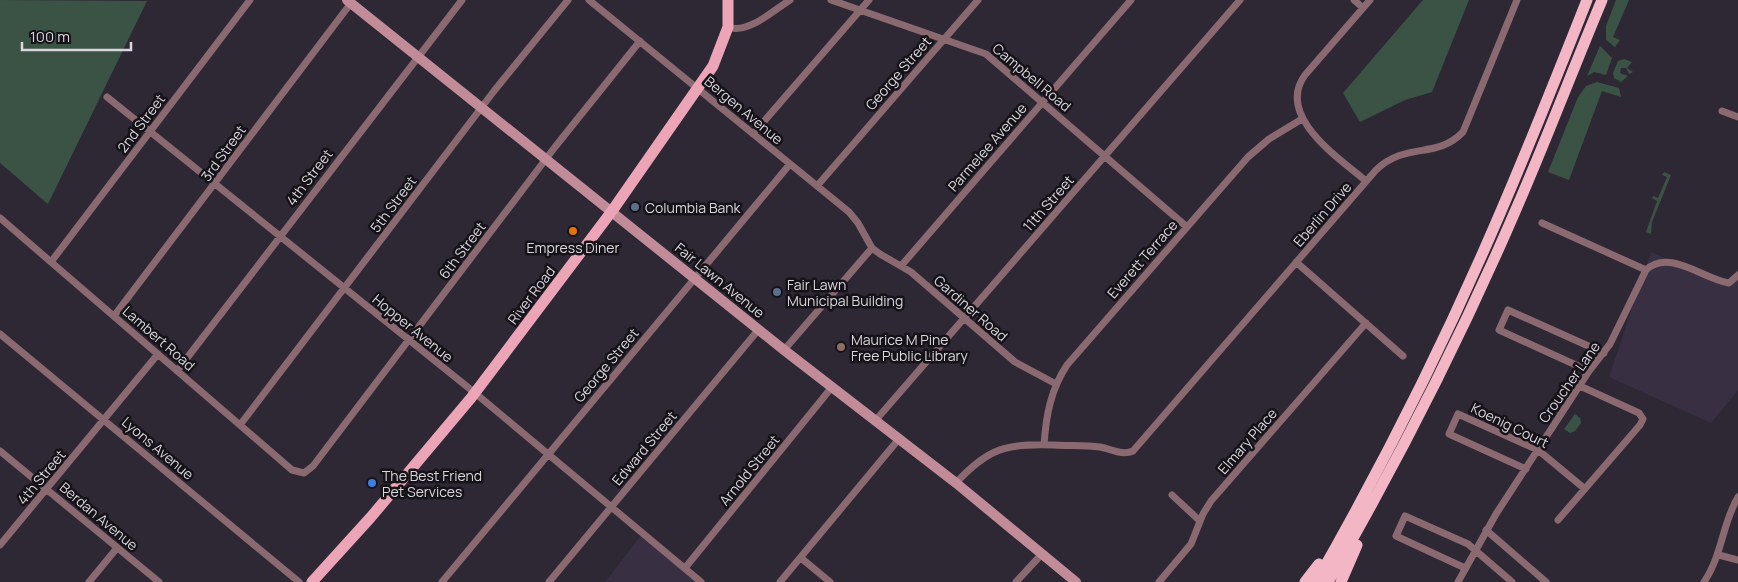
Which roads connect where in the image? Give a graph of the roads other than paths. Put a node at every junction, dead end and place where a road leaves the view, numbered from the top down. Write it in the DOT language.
graph roads {
  1 [pos="250,0"];
  2 [pos="462,0"];
  3 [pos="568,0"];
  4 [pos="588,0"];
  5 [pos="728,0"];
  6 [pos="790,0"];
  7 [pos="831,0"];
  8 [pos="868,0"];
  9 [pos="978,0"];
  10 [pos="1131,0"];
  11 [pos="1240,0"];
  12 [pos="1354,0"];
  13 [pos="1370,0"];
  14 [pos="1517,0"];
  15 [pos="1587,0"];
  16 [pos="1602,0"];
  17 [pos="349,1"];
  18 [pos="1363,8"];
  19 [pos="860,10"];
  20 [pos="728,27"];
  21 [pos="944,38"];
  22 [pos="640,41"];
  23 [pos="417,56"];
  24 [pos="699,89"];
  25 [pos="106,97"];
  26 [pos="1043,102"];
  27 [pos="482,108"];
  28 [pos="1722,111"];
  29 [pos="1738,117"];
  30 [pos="1302,119"];
  31 [pos="150,132"];
  32 [pos="753,134"];
  33 [pos="1105,156"];
  34 [pos="546,160"];
  35 [pos="790,164"];
  36 [pos="1366,181"];
  37 [pos="215,184"];
  38 [pos="817,186"];
  39 [pos="612,212"];
  40 [pos="0,218"];
  41 [pos="1542,223"];
  42 [pos="1187,227"];
  43 [pos="280,236"];
  44 [pos="872,248"];
  45 [pos="51,262"];
  46 [pos="1296,262"];
  47 [pos="901,266"];
  48 [pos="1646,270"];
  49 [pos="1738,275"];
  50 [pos="696,277"];
  51 [pos="344,288"];
  52 [pos="114,316"];
  53 [pos="964,319"];
  54 [pos="1366,323"];
  55 [pos="759,329"];
  56 [pos="0,334"];
  57 [pos="409,340"];
  58 [pos="784,350"];
  59 [pos="1604,353"];
  60 [pos="158,354"];
  61 [pos="1404,356"];
  62 [pos="177,371"];
  63 [pos="1589,371"];
  64 [pos="1056,384"];
  65 [pos="1580,386"];
  66 [pos="832,387"];
  67 [pos="475,393"];
  68 [pos="104,420"];
  69 [pos="875,422"];
  70 [pos="240,425"];
  71 [pos="898,440"];
  72 [pos="1044,445"];
  73 [pos="1401,450"];
  74 [pos="1538,450"];
  75 [pos="0,451"];
  76 [pos="548,454"];
  77 [pos="1526,469"];
  78 [pos="304,473"];
  79 [pos="956,483"];
  80 [pos="46,489"];
  81 [pos="1585,489"];
  82 [pos="1172,495"];
  83 [pos="1738,497"];
  84 [pos="1359,504"];
  85 [pos="611,507"];
  86 [pos="1558,520"];
  87 [pos="1200,521"];
  88 [pos="1486,530"];
  89 [pos="0,545"];
  90 [pos="117,548"];
  91 [pos="1475,550"];
  92 [pos="1041,555"];
  93 [pos="1718,555"];
  94 [pos="801,558"];
  95 [pos="1738,560"];
  96 [pos="685,568"];
  97 [pos="1465,568"];
  98 [pos="89,582"];
  99 [pos="159,582"];
  100 [pos="299,582"];
  101 [pos="312,582"];
  102 [pos="442,582"];
  103 [pos="548,582"];
  104 [pos="701,582"];
  105 [pos="780,582"];
  106 [pos="830,582"];
  107 [pos="1016,582"];
  108 [pos="1076,582"];
  109 [pos="1159,582"];
  110 [pos="1305,582"];
  111 [pos="1316,582"];
  112 [pos="1328,582"];
  113 [pos="1341,582"];
  114 [pos="1458,582"];
  115 [pos="1512,582"];
  116 [pos="1546,582"];
  117 [pos="1704,582"];
  1 -- 31 [label="street, 2nd Street"];
  2 -- 23 [label="street, 4th Street"];
  3 -- 27 [label="street, 5th Street"];
  4 -- 22 [label="street, Bergen Avenue"];
  5 -- 20 [label="main road, River Road"];
  6 -- 20 [label="street"];
  7 -- 19 [label="street, Campbell Road"];
  8 -- 19 [label="street"];
  9 -- 21 [label="street, George Street"];
  10 -- 26 [label="street, Parmelee Avenue"];
  11 -- 33 [label="street, 11th Street"];
  12 -- 18 [label="street"];
  13 -- 18 [label="street"];
  14 -- 36 [label="street, Eberlin Drive"];
  15 -- 84 [label="highway"];
  16 -- 73 [label="highway"];
  17 -- 23 [label="main road, Fair Lawn Avenue"];
  17 -- 37 [label="street, 3rd Street"];
  18 -- 30 [label="street"];
  19 -- 21 [label="street, Campbell Road"];
  19 -- 32 [label="street"];
  20 -- 24 [label="main road, River Road"];
  21 -- 26 [label="street, Campbell Road"];
  21 -- 38 [label="street, George Street"];
  22 -- 24 [label="street, Bergen Avenue"];
  22 -- 34 [label="street, 6th Street"];
  23 -- 27 [label="main road, Fair Lawn Avenue"];
  23 -- 43 [label="street, 4th Street"];
  24 -- 32 [label="street, Bergen Avenue"];
  24 -- 39 [label="main road, River Road"];
  25 -- 31 [label="street, Hopper Avenue"];
  26 -- 33 [label="street, Campbell Road"];
  26 -- 47 [label="street, Parmelee Avenue"];
  27 -- 34 [label="main road, Fair Lawn Avenue"];
  27 -- 51 [label="street, 5th Street"];
  28 -- 29 [label="street"];
  30 -- 36 [label="street"];
  30 -- 42 [label="street, Everett Terrace"];
  31 -- 37 [label="street, Hopper Avenue"];
  31 -- 45 [label="street, 2nd Street"];
  32 -- 35 [label="street, Bergen Avenue"];
  33 -- 42 [label="street, Campbell Road"];
  33 -- 53 [label="street, 11th Street"];
  34 -- 39 [label="main road, Fair Lawn Avenue"];
  34 -- 57 [label="street, 6th Street"];
  35 -- 38 [label="street, Bergen Avenue"];
  35 -- 50 [label="street, George Street"];
  36 -- 46 [label="street, Eberlin Drive"];
  37 -- 43 [label="street, Hopper Avenue"];
  37 -- 52 [label="street, 3rd Street"];
  38 -- 44 [label="street, Bergen Avenue"];
  39 -- 50 [label="main road, Fair Lawn Avenue"];
  39 -- 67 [label="main road, River Road"];
  40 -- 45 [label="street, Lambert Road"];
  41 -- 48 [label="street"];
  42 -- 64 [label="street, Everett Terrace"];
  43 -- 51 [label="street, Hopper Avenue"];
  43 -- 62 [label="street, 4th Street"];
  44 -- 47 [label="street, Gardiner Road"];
  44 -- 58 [label="street"];
  45 -- 52 [label="street, Lambert Road"];
  46 -- 54 [label="street"];
  46 -- 72 [label="street, Eberlin Drive"];
  47 -- 53 [label="street, Gardiner Road"];
  48 -- 49 [label="street"];
  48 -- 59 [label="street, Croucher Lane"];
  50 -- 55 [label="main road, Fair Lawn Avenue"];
  50 -- 76 [label="street, George Street"];
  51 -- 57 [label="street, Hopper Avenue"];
  51 -- 70 [label="street, 5th Street"];
  52 -- 60 [label="street, Lambert Road"];
  53 -- 64 [label="street, Gardiner Road"];
  53 -- 69 [label="street, 11th Street"];
  54 -- 61 [label="street"];
  54 -- 87 [label="street, Elmary Place"];
  55 -- 58 [label="main road, Fair Lawn Avenue"];
  55 -- 85 [label="street, Edward Street"];
  56 -- 68 [label="street, Lyons Avenue"];
  57 -- 67 [label="street, Hopper Avenue"];
  57 -- 78 [label="street, 6th Street"];
  58 -- 66 [label="main road, Fair Lawn Avenue"];
  59 -- 63 [label="street, Croucher Lane"];
  59 -- 63 [label="street"];
  60 -- 62 [label="street, Lambert Road"];
  60 -- 68 [label="street, 4th Street"];
  62 -- 70 [label="street, Lambert Road"];
  63 -- 65 [label="street, Croucher Lane"];
  64 -- 72 [label="street, Everett Terrace"];
  65 -- 74 [label="street, Croucher Lane"];
  65 -- 81 [label="street"];
  66 -- 69 [label="main road, Fair Lawn Avenue"];
  66 -- 96 [label="street, Arnold Street"];
  67 -- 76 [label="street, Hopper Avenue"];
  67 -- 101 [label="main road, River Road"];
  68 -- 80 [label="street, 4th Street"];
  68 -- 100 [label="street, Lyons Avenue"];
  69 -- 71 [label="main road, Fair Lawn Avenue"];
  70 -- 78 [label="street, Lambert Road"];
  71 -- 79 [label="main road, Fair Lawn Avenue"];
  71 -- 94 [label="street"];
  72 -- 79 [label="street"];
  73 -- 112 [label="highway"];
  73 -- 113 [label="highway"];
  74 -- 77 [label="street, Croucher Lane"];
  74 -- 77 [label="street, Koenig Court"];
  74 -- 81 [label="street, Koenig Court"];
  75 -- 80 [label="street, Berdan Avenue"];
  76 -- 85 [label="street, Hopper Avenue"];
  76 -- 102 [label="street, George Street"];
  77 -- 88 [label="street, Croucher Lane"];
  79 -- 92 [label="main road, Fair Lawn Avenue"];
  80 -- 89 [label="street, 4th Street"];
  80 -- 90 [label="street, Berdan Avenue"];
  81 -- 86 [label="street"];
  82 -- 87 [label="street"];
  83 -- 93 [label="street"];
  84 -- 110 [label="highway"];
  84 -- 111 [label="highway"];
  85 -- 96 [label="street, Hopper Avenue"];
  85 -- 103 [label="street, Edward Street"];
  87 -- 109 [label="street, Elmary Place"];
  88 -- 91 [label="street, Croucher Lane"];
  88 -- 116 [label="street"];
  90 -- 98 [label="street"];
  90 -- 99 [label="street, Berdan Avenue"];
  91 -- 97 [label="street, Croucher Lane"];
  91 -- 97 [label="street"];
  91 -- 115 [label="street"];
  92 -- 107 [label="street"];
  92 -- 108 [label="main road, Fair Lawn Avenue"];
  93 -- 95 [label="street"];
  93 -- 117 [label="street"];
  94 -- 105 [label="street"];
  94 -- 106 [label="street"];
  96 -- 104 [label="street, Hopper Avenue"];
  97 -- 114 [label="street, Croucher Lane"];
}
